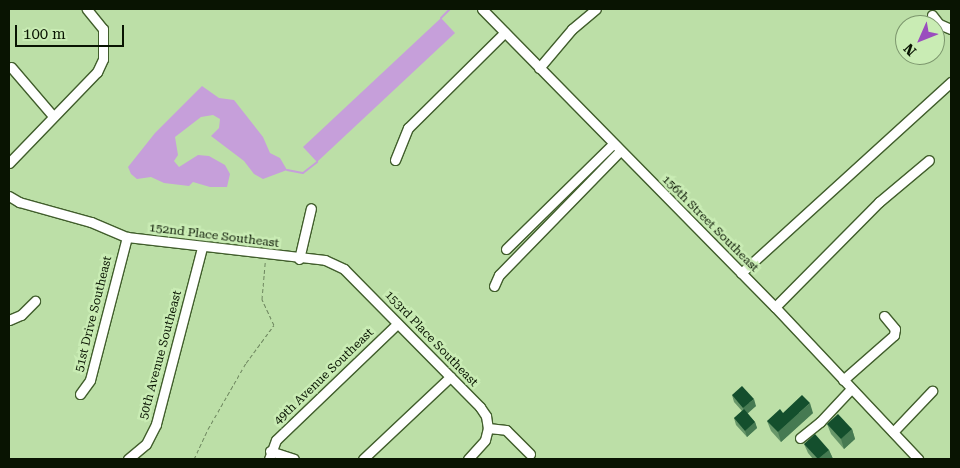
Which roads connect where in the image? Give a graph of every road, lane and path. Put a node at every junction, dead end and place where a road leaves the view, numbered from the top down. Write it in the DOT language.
graph roads {
  1 [pos="87,9"];
  2 [pos="482,9"];
  3 [pos="596,9"];
  4 [pos="505,32"];
  5 [pos="11,67"];
  6 [pos="539,68"];
  7 [pos="951,82"];
  8 [pos="53,116"];
  9 [pos="613,144"];
  10 [pos="620,151"];
  11 [pos="395,160"];
  12 [pos="929,160"];
  13 [pos="9,163"];
  14 [pos="9,196"];
  15 [pos="311,208"];
  16 [pos="126,237"];
  17 [pos="202,248"];
  18 [pos="506,249"];
  19 [pos="266,255"];
  20 [pos="299,259"];
  21 [pos="741,273"];
  22 [pos="494,286"];
  23 [pos="35,301"];
  24 [pos="775,308"];
  25 [pos="884,316"];
  26 [pos="9,320"];
  27 [pos="397,324"];
  28 [pos="450,376"];
  29 [pos="843,380"];
  30 [pos="851,389"];
  31 [pos="932,391"];
  32 [pos="80,394"];
  33 [pos="488,428"];
  34 [pos="893,432"];
  35 [pos="800,438"];
  36 [pos="530,454"];
  37 [pos="269,455"];
  38 [pos="128,459"];
  39 [pos="194,459"];
  40 [pos="294,459"];
  41 [pos="363,459"];
  42 [pos="468,459"];
  43 [pos="918,459"];
  1 -- 8 [label="street"];
  2 -- 4 [label="street, 156th Street Southeast"];
  3 -- 6 [label="street"];
  4 -- 6 [label="street, 156th Street Southeast"];
  4 -- 11 [label="street"];
  5 -- 8 [label="street"];
  6 -- 9 [label="street, 156th Street Southeast"];
  7 -- 21 [label="street"];
  8 -- 13 [label="street"];
  9 -- 10 [label="street, 156th Street Southeast"];
  9 -- 18 [label="street"];
  10 -- 21 [label="street, 156th Street Southeast"];
  10 -- 22 [label="street"];
  12 -- 24 [label="street"];
  14 -- 16 [label="street, 152nd Place Southeast"];
  15 -- 20 [label="street"];
  16 -- 17 [label="street, 152nd Place Southeast"];
  16 -- 32 [label="street, 51st Drive Southeast"];
  17 -- 19 [label="street, 152nd Place Southeast"];
  17 -- 38 [label="street, 50th Avenue Southeast"];
  19 -- 20 [label="street, 152nd Place Southeast"];
  19 -- 39 [label="path"];
  20 -- 27 [label="street, 153rd Place Southeast"];
  21 -- 24 [label="street, 156th Street Southeast"];
  23 -- 26 [label="street"];
  24 -- 29 [label="street, 156th Street Southeast"];
  25 -- 29 [label="street"];
  27 -- 28 [label="street, 153rd Place Southeast"];
  27 -- 37 [label="street, 49th Avenue Southeast"];
  28 -- 33 [label="street, 153rd Place Southeast"];
  28 -- 41 [label="street"];
  29 -- 30 [label="street, 156th Street Southeast"];
  30 -- 34 [label="street, 156th Street Southeast"];
  30 -- 35 [label="street"];
  31 -- 34 [label="street"];
  33 -- 36 [label="street"];
  33 -- 42 [label="street"];
  34 -- 43 [label="street, 156th Street Southeast"];
  37 -- 40 [label="street"];
}
